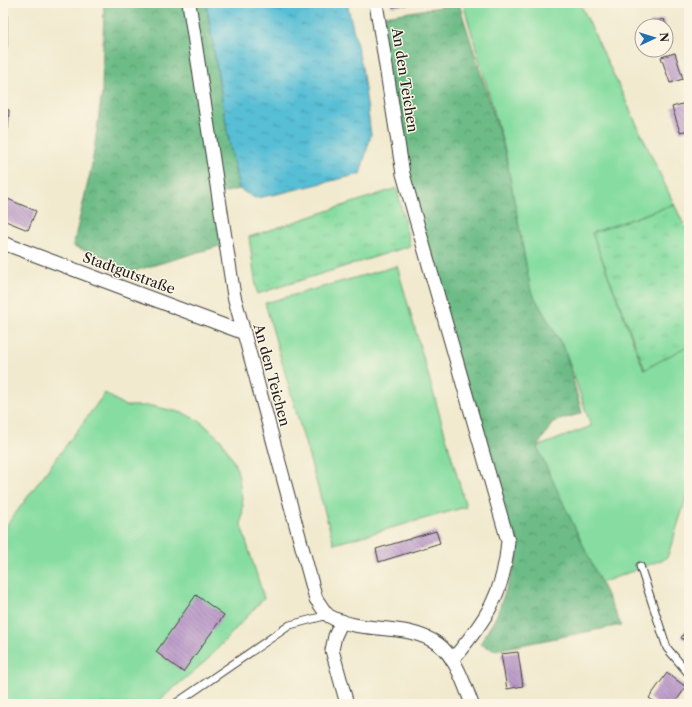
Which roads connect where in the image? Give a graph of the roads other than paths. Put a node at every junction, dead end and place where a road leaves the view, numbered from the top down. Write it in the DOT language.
graph roads {
  1 [pos="189,3"];
  2 [pos="376,3"];
  3 [pos="3,243"];
  4 [pos="244,333"];
  5 [pos="640,566"];
  6 [pos="328,615"];
  7 [pos="342,621"];
  8 [pos="452,660"];
  9 [pos="689,674"];
  10 [pos="175,704"];
  11 [pos="347,704"];
  12 [pos="472,704"];
  1 -- 4 [label="street, An den Teichen"];
  2 -- 8 [label="street, An den Teichen"];
  3 -- 4 [label="street, Stadtgutstraße"];
  4 -- 6 [label="street, An den Teichen"];
  5 -- 9 [label="lane"];
  6 -- 7 [label="street, An den Teichen"];
  6 -- 10 [label="lane"];
  7 -- 8 [label="street, An den Teichen"];
  7 -- 11 [label="street"];
  8 -- 12 [label="street, An den Teichen"];
}
